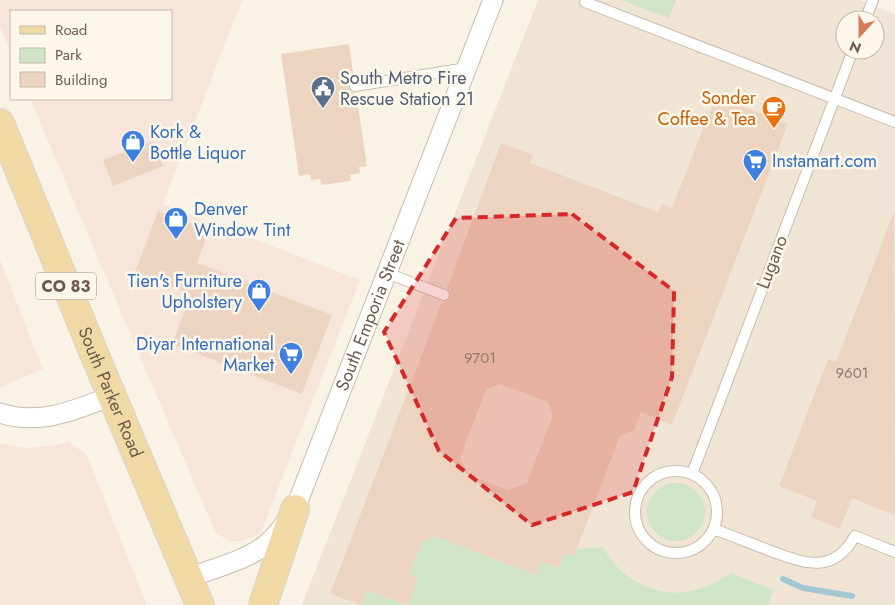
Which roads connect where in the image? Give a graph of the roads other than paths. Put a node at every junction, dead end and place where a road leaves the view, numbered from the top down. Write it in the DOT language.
graph roads {
  1 [pos="494,0"];
  2 [pos="585,2"];
  3 [pos="849,60"];
  4 [pos="467,68"];
  5 [pos="355,86"];
  6 [pos="834,98"];
  7 [pos="895,122"];
  8 [pos="0,123"];
  9 [pos="387,273"];
  10 [pos="444,296"];
  11 [pos="112,396"];
  12 [pos="0,413"];
  13 [pos="692,474"];
  14 [pos="295,509"];
  15 [pos="714,530"];
  16 [pos="895,552"];
  17 [pos="188,578"];
  18 [pos="200,605"];
  19 [pos="264,605"];
  1 -- 4 [label="street, South Emporia Street"];
  2 -- 6 [label="lane"];
  3 -- 6 [label="lane, Lugano"];
  4 -- 5 [label="lane"];
  4 -- 9 [label="street, South Emporia Street"];
  6 -- 7 [label="lane"];
  6 -- 13 [label="lane, Lugano"];
  8 -- 11 [label="main road, South Parker Road / CO 83"];
  9 -- 10 [label="lane"];
  9 -- 14 [label="street, South Emporia Street"];
  11 -- 12 [label="street"];
  11 -- 17 [label="main road, South Parker Road / CO 83"];
  13 -- 15 [label="lane"];
  13 -- 15 [label="lane"];
  14 -- 17 [label="street, South Emporia Street"];
  14 -- 19 [label="main road"];
  15 -- 16 [label="lane"];
  17 -- 18 [label="main road, South Parker Road / CO 83"];
}
